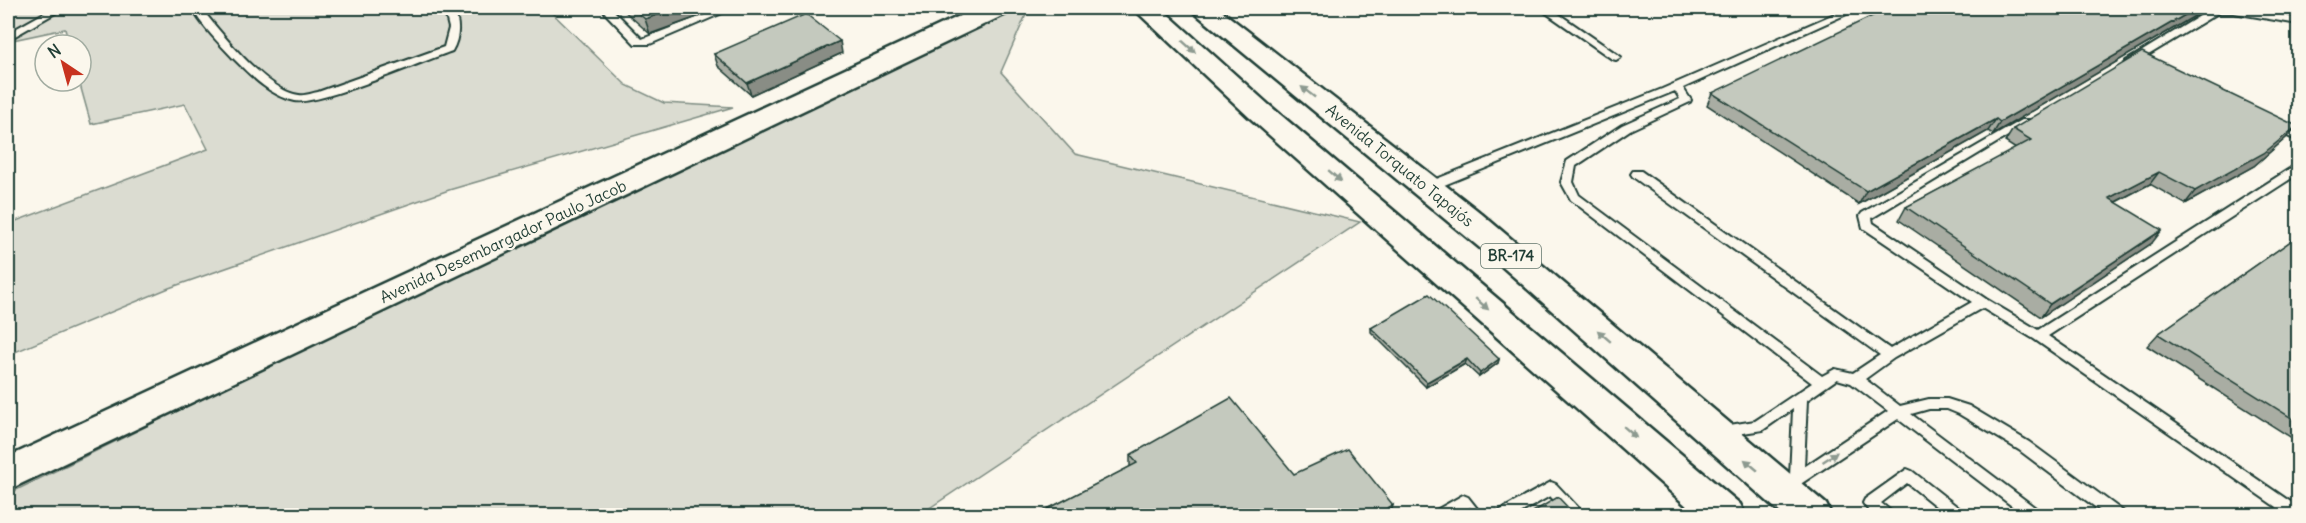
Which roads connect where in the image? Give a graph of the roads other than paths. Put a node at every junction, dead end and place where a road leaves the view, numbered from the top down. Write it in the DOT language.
graph roads {
  1 [pos="59,8"];
  2 [pos="196,8"];
  3 [pos="448,8"];
  4 [pos="607,8"];
  5 [pos="729,8"];
  6 [pos="976,8"];
  7 [pos="997,8"];
  8 [pos="1146,8"];
  9 [pos="1202,8"];
  10 [pos="1544,8"];
  11 [pos="1855,8"];
  12 [pos="2231,9"];
  13 [pos="2298,21"];
  14 [pos="8,37"];
  15 [pos="1616,57"];
  16 [pos="2124,65"];
  17 [pos="1677,87"];
  18 [pos="2042,113"];
  19 [pos="2268,123"];
  20 [pos="2298,138"];
  21 [pos="2298,169"];
  22 [pos="1636,174"];
  23 [pos="1428,187"];
  24 [pos="405,276"];
  25 [pos="1982,302"];
  26 [pos="2038,336"];
  27 [pos="1889,356"];
  28 [pos="1855,379"];
  29 [pos="1821,383"];
  30 [pos="1800,399"];
  31 [pos="1897,411"];
  32 [pos="1713,433"];
  33 [pos="8,451"];
  34 [pos="8,474"];
  35 [pos="1791,486"];
  36 [pos="1705,504"];
  37 [pos="2298,514"];
  38 [pos="1438,516"];
  39 [pos="1476,516"];
  40 [pos="1502,516"];
  41 [pos="1579,516"];
  42 [pos="1812,516"];
  43 [pos="1887,516"];
  44 [pos="1959,516"];
  45 [pos="2036,516"];
  46 [pos="2119,516"];
  1 -- 14 [label="lane"];
  2 -- 3 [label="lane"];
  4 -- 5 [label="lane"];
  6 -- 24 [label="main road, Avenida Desembargador Paulo Jacob"];
  7 -- 24 [label="main road, Avenida Desembargador Paulo Jacob"];
  8 -- 36 [label="main road, one-way"];
  23 -- 9 [label="main road, Avenida Torquato Tapajós / BR-174, one-way"];
  10 -- 15 [label="lane"];
  11 -- 17 [label="lane"];
  12 -- 13 [label="lane"];
  12 -- 16 [label="lane"];
  17 -- 23 [label="lane"];
  17 -- 29 [label="lane"];
  18 -- 25 [label="lane"];
  19 -- 20 [label="lane"];
  21 -- 26 [label="lane"];
  22 -- 27 [label="lane"];
  32 -- 23 [label="main road, Avenida Torquato Tapajós / BR-174, one-way"];
  24 -- 33 [label="main road, Avenida Desembargador Paulo Jacob"];
  24 -- 34 [label="main road, Avenida Desembargador Paulo Jacob"];
  25 -- 26 [label="lane"];
  25 -- 27 [label="lane"];
  26 -- 37 [label="lane"];
  27 -- 28 [label="lane"];
  28 -- 29 [label="lane"];
  28 -- 31 [label="lane"];
  29 -- 30 [label="lane"];
  30 -- 32 [label="lane"];
  30 -- 35 [label="lane"];
  35 -- 31 [label="lane, one-way"];
  31 -- 45 [label="lane"];
  31 -- 46 [label="lane"];
  35 -- 32 [label="main road, Avenida Torquato Tapajós / BR-174, one-way"];
  35 -- 42 [label="main road, Avenida Torquato Tapajós / BR-174"];
  38 -- 39 [label="lane"];
  40 -- 41 [label="lane"];
  43 -- 44 [label="lane"];
}
